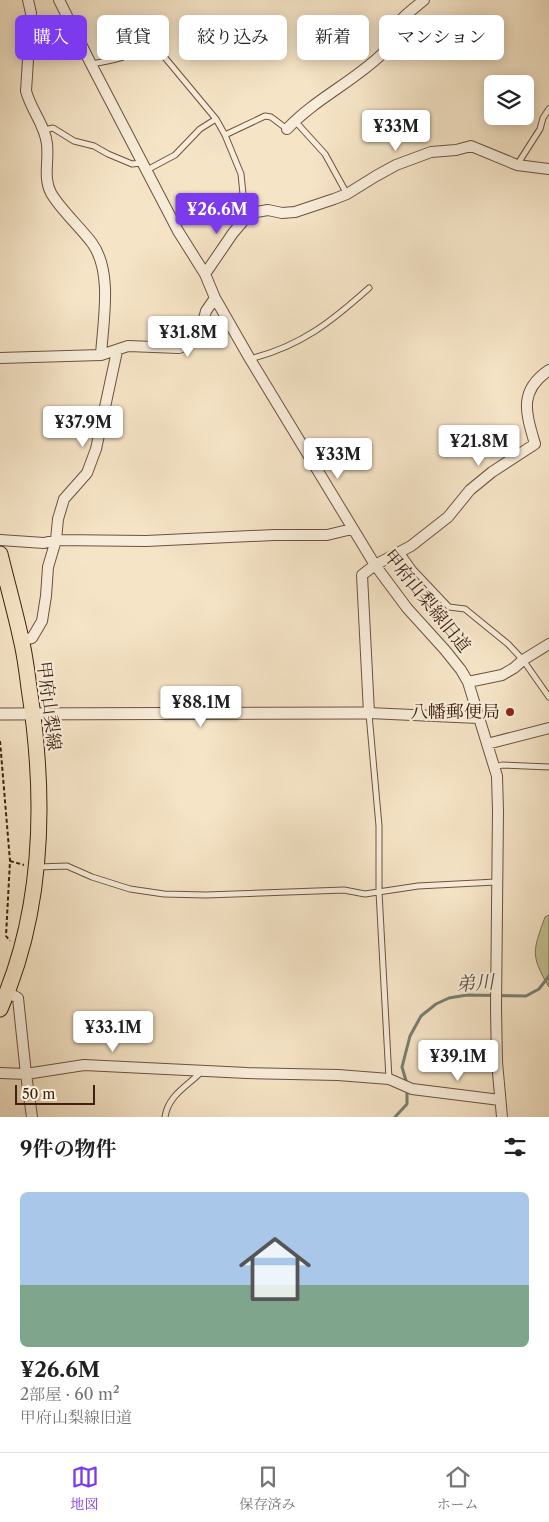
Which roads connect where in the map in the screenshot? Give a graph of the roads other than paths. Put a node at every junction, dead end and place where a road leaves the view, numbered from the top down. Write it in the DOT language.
graph roads {
  1 [pos="28,0"];
  2 [pos="59,0"];
  3 [pos="424,0"];
  4 [pos="90,64"];
  5 [pos="549,109"];
  6 [pos="216,119"];
  7 [pos="295,121"];
  8 [pos="287,128"];
  9 [pos="43,130"];
  10 [pos="225,135"];
  11 [pos="517,164"];
  12 [pos="144,166"];
  13 [pos="549,169"];
  14 [pos="347,194"];
  15 [pos="250,214"];
  16 [pos="205,274"];
  17 [pos="370,288"];
  18 [pos="215,298"];
  19 [pos="117,351"];
  20 [pos="100,355"];
  21 [pos="0,358"];
  22 [pos="250,359"];
  23 [pos="549,370"];
  24 [pos="352,529"];
  25 [pos="0,540"];
  26 [pos="56,540"];
  27 [pos="401,552"];
  28 [pos="0,554"];
  29 [pos="375,565"];
  30 [pos="22,640"];
  31 [pos="549,644"];
  32 [pos="523,660"];
  33 [pos="468,682"];
  34 [pos="549,697"];
  35 [pos="369,713"];
  36 [pos="0,714"];
  37 [pos="33,715"];
  38 [pos="478,718"];
  39 [pos="549,728"];
  40 [pos="488,744"];
  41 [pos="494,767"];
  42 [pos="549,767"];
  43 [pos="37,868"];
  44 [pos="496,882"];
  45 [pos="378,892"];
  46 [pos="8,992"];
  47 [pos="0,1009"];
  48 [pos="202,1071"];
  49 [pos="0,1073"];
  50 [pos="26,1074"];
  51 [pos="393,1080"];
  52 [pos="500,1100"];
  53 [pos="32,1117"];
  54 [pos="165,1117"];
  55 [pos="502,1117"];
  1 -- 9 [label="street"];
  2 -- 4 [label="street, 甲府山梨線旧道"];
  3 -- 7 [label="street"];
  4 -- 6 [label="lane"];
  4 -- 12 [label="street, 甲府山梨線旧道"];
  5 -- 11 [label="lane"];
  6 -- 10 [label="lane"];
  6 -- 12 [label="lane"];
  7 -- 8 [label="street"];
  7 -- 14 [label="lane"];
  8 -- 10 [label="lane"];
  9 -- 12 [label="lane"];
  9 -- 20 [label="street"];
  10 -- 15 [label="lane"];
  11 -- 13 [label="street"];
  11 -- 14 [label="street"];
  12 -- 16 [label="street, 甲府山梨線旧道"];
  14 -- 15 [label="street"];
  15 -- 16 [label="street"];
  16 -- 18 [label="street, 甲府山梨線旧道"];
  17 -- 22 [label="lane"];
  18 -- 19 [label="street"];
  18 -- 22 [label="street, 甲府山梨線旧道"];
  19 -- 20 [label="street"];
  19 -- 26 [label="street"];
  20 -- 21 [label="street"];
  22 -- 24 [label="street, 甲府山梨線旧道"];
  23 -- 27 [label="street"];
  24 -- 26 [label="street"];
  24 -- 29 [label="street, 甲府山梨線旧道"];
  25 -- 26 [label="street"];
  26 -- 30 [label="street"];
  27 -- 29 [label="street"];
  27 -- 32 [label="lane"];
  28 -- 30 [label="main road, 甲府山梨線"];
  29 -- 33 [label="street, 甲府山梨線旧道"];
  29 -- 35 [label="street"];
  30 -- 37 [label="main road, 甲府山梨線"];
  31 -- 32 [label="street"];
  32 -- 33 [label="street"];
  32 -- 34 [label="lane"];
  33 -- 38 [label="street, 甲府山梨線旧道"];
  35 -- 37 [label="street"];
  35 -- 38 [label="street"];
  35 -- 45 [label="lane"];
  36 -- 37 [label="street"];
  37 -- 43 [label="main road, 甲府山梨線"];
  38 -- 40 [label="street, 甲府山梨線旧道"];
  39 -- 40 [label="street"];
  40 -- 41 [label="street, 甲府山梨線旧道"];
  41 -- 42 [label="lane"];
  41 -- 44 [label="street, 甲府山梨線旧道"];
  43 -- 45 [label="lane"];
  43 -- 46 [label="main road, 甲府山梨線"];
  44 -- 45 [label="lane"];
  44 -- 52 [label="street, 甲府山梨線旧道"];
  45 -- 51 [label="lane"];
  46 -- 47 [label="main road, 甲府山梨線"];
  46 -- 50 [label="street"];
  48 -- 50 [label="street"];
  48 -- 51 [label="street"];
  48 -- 54 [label="lane"];
  49 -- 50 [label="street"];
  50 -- 53 [label="street"];
  51 -- 52 [label="street"];
  52 -- 55 [label="street, 甲府山梨線旧道"];
}
